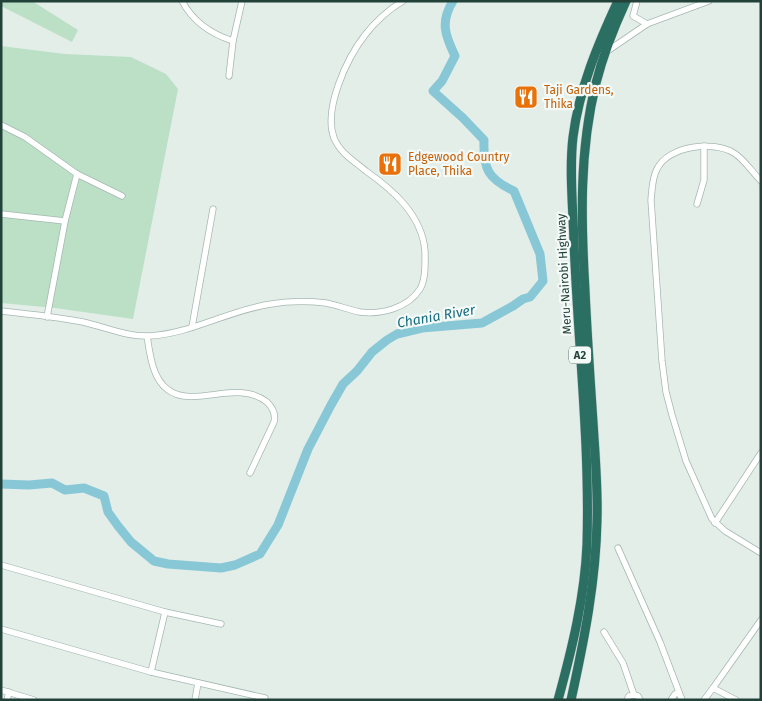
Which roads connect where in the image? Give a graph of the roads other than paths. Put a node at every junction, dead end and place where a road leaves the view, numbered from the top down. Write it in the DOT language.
graph roads {
  1 [pos="182,1"];
  2 [pos="242,1"];
  3 [pos="403,1"];
  4 [pos="618,1"];
  5 [pos="626,1"];
  6 [pos="637,1"];
  7 [pos="709,1"];
  8 [pos="616,15"];
  9 [pos="647,24"];
  10 [pos="233,41"];
  11 [pos="606,52"];
  12 [pos="229,76"];
  13 [pos="1,125"];
  14 [pos="704,146"];
  15 [pos="77,174"];
  16 [pos="761,181"];
  17 [pos="122,196"];
  18 [pos="697,204"];
  19 [pos="213,210"];
  20 [pos="1,214"];
  21 [pos="65,221"];
  22 [pos="1,311"];
  23 [pos="47,317"];
  24 [pos="192,327"];
  25 [pos="147,336"];
  26 [pos="761,453"];
  27 [pos="250,473"];
  28 [pos="715,523"];
  29 [pos="618,548"];
  30 [pos="761,553"];
  31 [pos="1,565"];
  32 [pos="165,612"];
  33 [pos="761,620"];
  34 [pos="220,624"];
  35 [pos="1,629"];
  36 [pos="604,632"];
  37 [pos="151,672"];
  38 [pos="198,683"];
  39 [pos="713,688"];
  40 [pos="1,690"];
  41 [pos="9,692"];
  42 [pos="679,693"];
  43 [pos="634,695"];
  44 [pos="265,698"];
  45 [pos="7,700"];
  46 [pos="34,700"];
  47 [pos="195,700"];
  48 [pos="558,700"];
  49 [pos="571,700"];
  50 [pos="626,700"];
  51 [pos="640,700"];
  52 [pos="671,700"];
  53 [pos="682,700"];
  54 [pos="704,700"];
  55 [pos="736,700"];
  1 -- 10 [label="street"];
  2 -- 10 [label="street"];
  3 -- 24 [label="street"];
  4 -- 8 [label="highway, Meru-Nairobi Highway / A2"];
  5 -- 8 [label="highway, Meru-Nairobi Highway / A2"];
  6 -- 9 [label="street"];
  7 -- 9 [label="street"];
  8 -- 11 [label="highway, Meru-Nairobi Highway / A2"];
  8 -- 48 [label="highway, Meru-Nairobi Highway / A2"];
  9 -- 11 [label="street"];
  10 -- 12 [label="street"];
  11 -- 49 [label="highway, Meru-Nairobi Highway / A2"];
  13 -- 15 [label="street"];
  14 -- 16 [label="street"];
  14 -- 18 [label="street"];
  14 -- 28 [label="street"];
  15 -- 17 [label="street"];
  15 -- 21 [label="street"];
  19 -- 24 [label="street"];
  20 -- 21 [label="street"];
  21 -- 23 [label="street"];
  22 -- 23 [label="street"];
  23 -- 25 [label="street"];
  24 -- 25 [label="street"];
  25 -- 27 [label="street"];
  26 -- 28 [label="street"];
  28 -- 30 [label="street"];
  29 -- 42 [label="street"];
  31 -- 32 [label="street"];
  32 -- 34 [label="street"];
  32 -- 37 [label="street"];
  33 -- 39 [label="street"];
  35 -- 37 [label="street"];
  36 -- 43 [label="street"];
  37 -- 38 [label="street"];
  38 -- 44 [label="street"];
  38 -- 47 [label="street"];
  39 -- 54 [label="street"];
  39 -- 55 [label="street"];
  40 -- 41 [label="street"];
  41 -- 45 [label="street"];
  41 -- 46 [label="street"];
  42 -- 52 [label="street"];
  42 -- 53 [label="street"];
  43 -- 50 [label="street"];
  43 -- 51 [label="street"];
}
